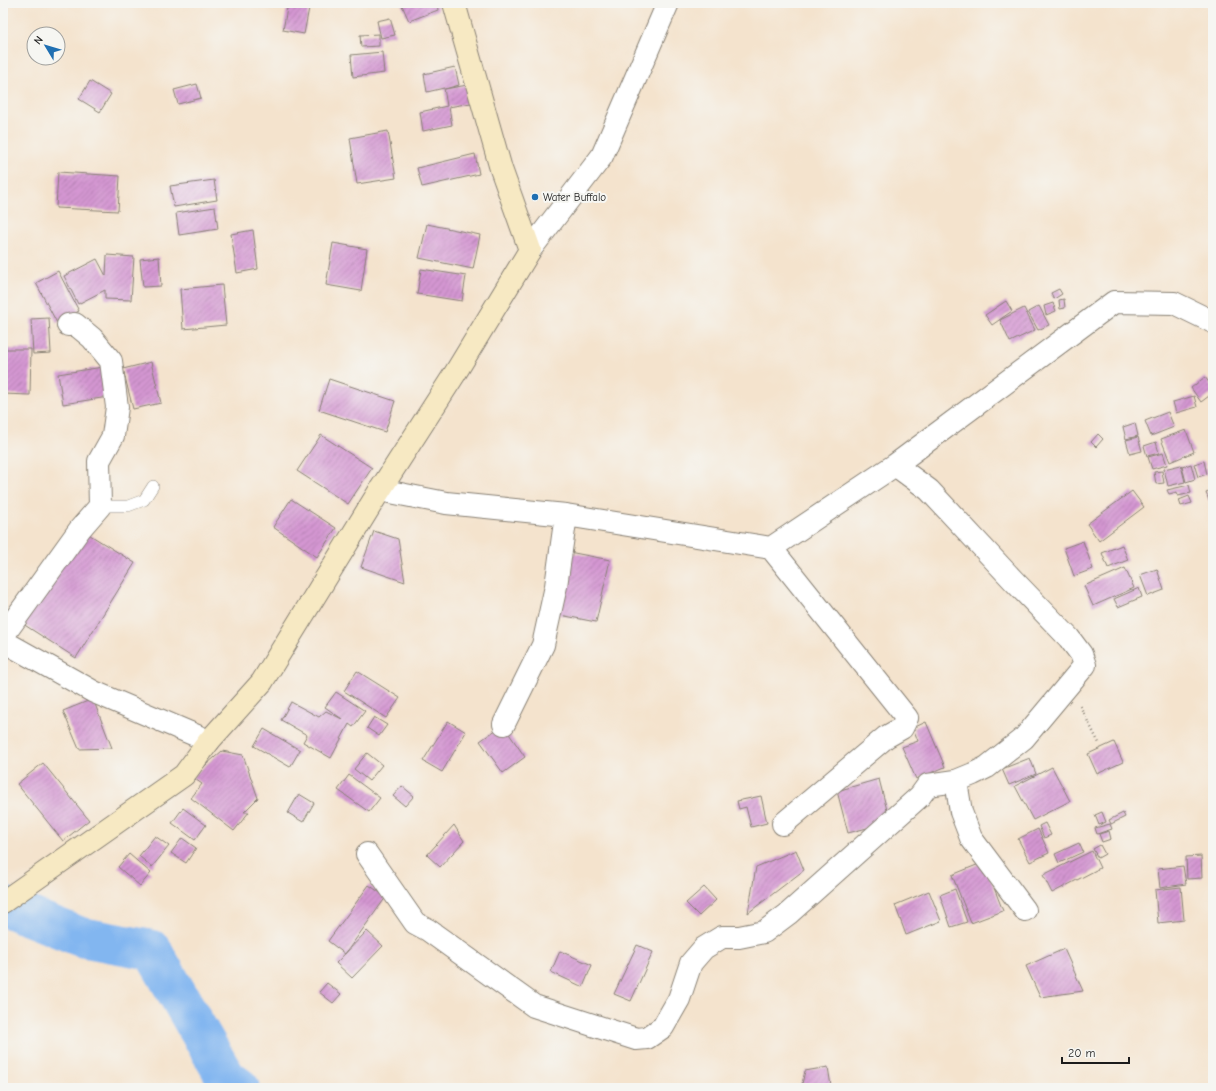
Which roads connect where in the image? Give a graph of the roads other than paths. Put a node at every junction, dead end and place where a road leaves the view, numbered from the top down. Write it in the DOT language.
graph roads {
  1 [pos="454,3"];
  2 [pos="668,3"];
  3 [pos="530,250"];
  4 [pos="1213,322"];
  5 [pos="68,326"];
  6 [pos="895,465"];
  7 [pos="153,486"];
  8 [pos="380,490"];
  9 [pos="100,506"];
  10 [pos="566,515"];
  11 [pos="771,548"];
  12 [pos="3,636"];
  13 [pos="3,641"];
  14 [pos="504,724"];
  15 [pos="209,741"];
  16 [pos="956,781"];
  17 [pos="783,824"];
  18 [pos="367,854"];
  19 [pos="3,902"];
  20 [pos="1024,910"];
  1 -- 3 [label="street"];
  2 -- 3 [label="street"];
  3 -- 8 [label="street"];
  4 -- 6 [label="street"];
  5 -- 9 [label="street"];
  6 -- 11 [label="street"];
  6 -- 16 [label="street"];
  7 -- 9 [label="lane"];
  8 -- 10 [label="street"];
  8 -- 15 [label="street"];
  9 -- 12 [label="street"];
  10 -- 11 [label="street"];
  10 -- 14 [label="street"];
  11 -- 17 [label="street"];
  13 -- 15 [label="street"];
  15 -- 19 [label="street"];
  16 -- 18 [label="street"];
  16 -- 20 [label="street"];
}
